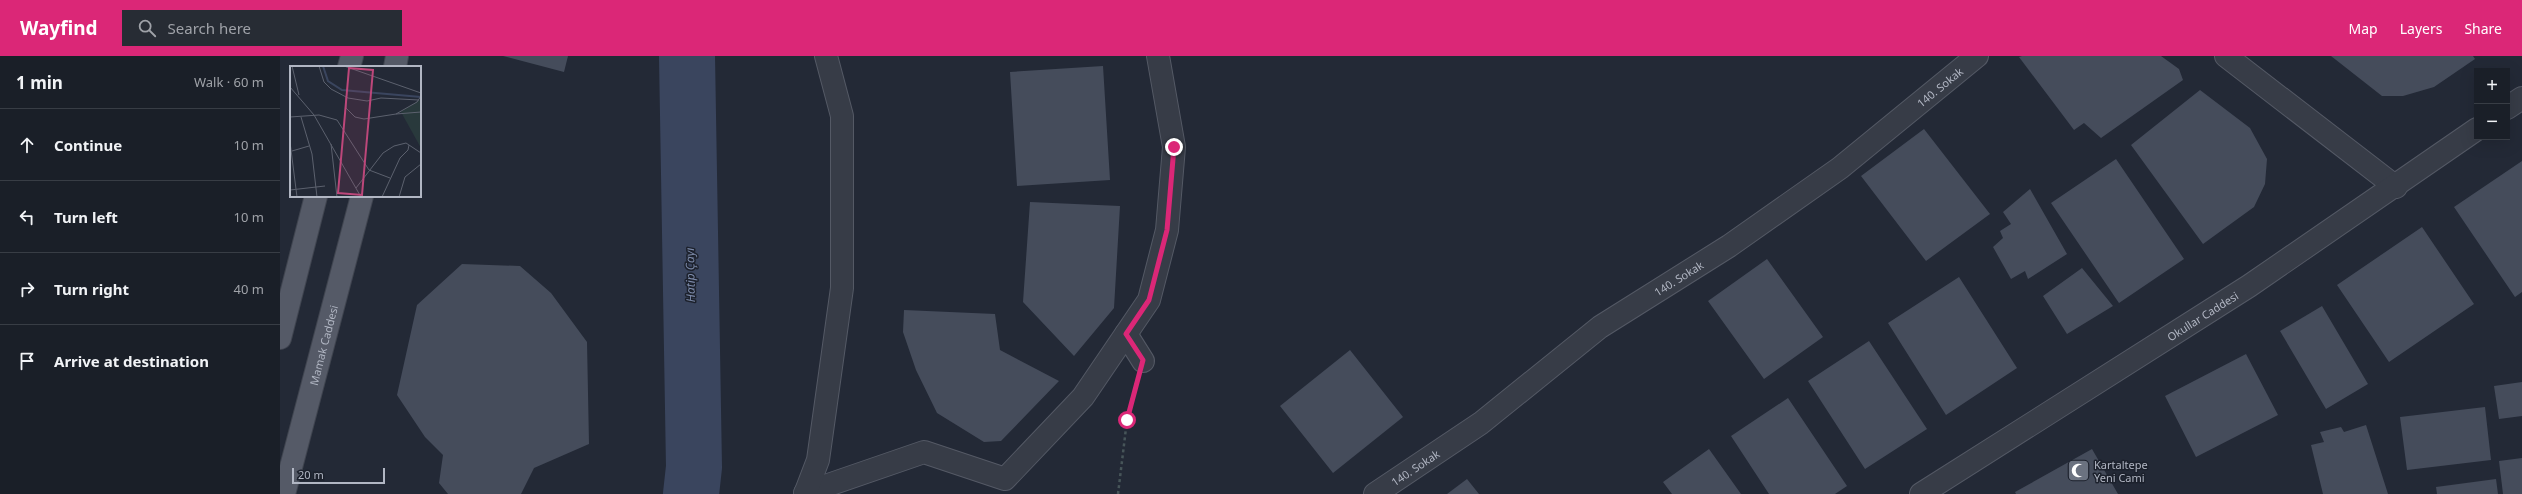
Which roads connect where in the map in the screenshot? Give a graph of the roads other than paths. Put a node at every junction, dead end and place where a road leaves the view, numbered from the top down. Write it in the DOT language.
graph roads {
  1 [pos="352,56"];
  2 [pos="397,56"];
  3 [pos="826,56"];
  4 [pos="1158,56"];
  5 [pos="1977,56"];
  6 [pos="2226,56"];
  7 [pos="349,66"];
  8 [pos="394,66"];
  9 [pos="2522,98"];
  10 [pos="2510,106"];
  11 [pos="2474,131"];
  12 [pos="2396,186"];
  13 [pos="316,197"];
  14 [pos="362,197"];
  15 [pos="1126,334"];
  16 [pos="280,338"];
  17 [pos="1143,360"];
  18 [pos="284,494"];
  19 [pos="805,494"];
  20 [pos="1374,494"];
  21 [pos="1921,494"];
  1 -- 7 [label="main road"];
  2 -- 8 [label="main road"];
  3 -- 19 [label="street"];
  4 -- 15 [label="street"];
  5 -- 20 [label="street, 140. Sokak"];
  6 -- 12 [label="street"];
  9 -- 10 [label="street"];
  11 -- 12 [label="street, Okullar Caddesi"];
  12 -- 21 [label="street, Okullar Caddesi"];
  13 -- 16 [label="main road"];
  14 -- 18 [label="main road, Mamak Caddesi"];
  15 -- 17 [label="street"];
  15 -- 19 [label="street"];
}
